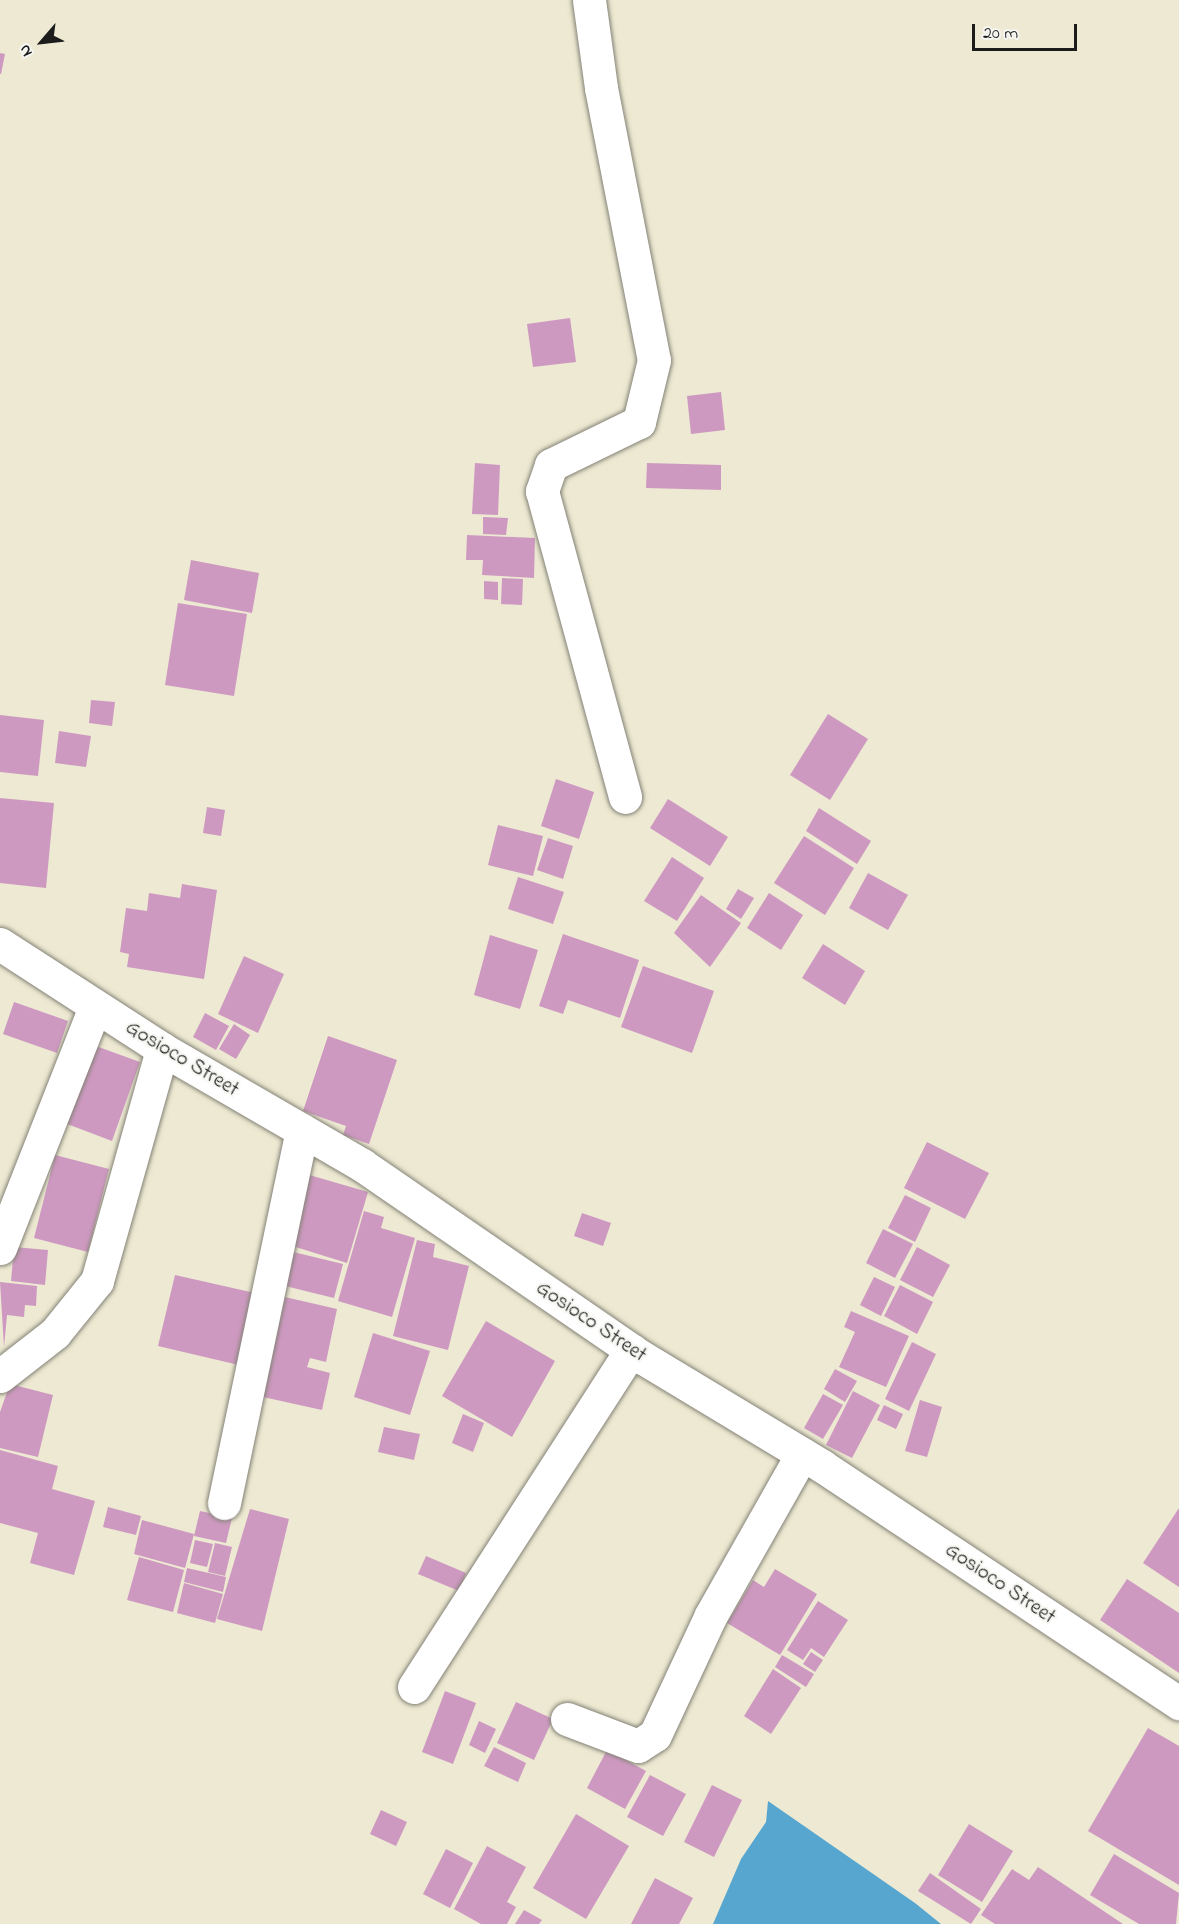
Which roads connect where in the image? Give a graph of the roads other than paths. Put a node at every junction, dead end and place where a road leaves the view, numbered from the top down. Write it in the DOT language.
graph roads {
  1 [pos="589,0"];
  2 [pos="625,797"];
  3 [pos="0,944"];
  4 [pos="95,1006"];
  5 [pos="162,1049"];
  6 [pos="302,1130"];
  7 [pos="0,1248"];
  8 [pos="632,1350"];
  9 [pos="0,1376"];
  10 [pos="802,1454"];
  11 [pos="224,1503"];
  12 [pos="414,1687"];
  13 [pos="1179,1703"];
  14 [pos="567,1719"];
  1 -- 2 [label="street"];
  3 -- 4 [label="street, Gosioco Street"];
  4 -- 5 [label="street, Gosioco Street"];
  4 -- 7 [label="street"];
  5 -- 6 [label="street, Gosioco Street"];
  5 -- 9 [label="street"];
  6 -- 8 [label="street, Gosioco Street"];
  6 -- 11 [label="street"];
  8 -- 10 [label="street, Gosioco Street"];
  8 -- 12 [label="street"];
  10 -- 13 [label="street, Gosioco Street"];
  10 -- 14 [label="street"];
}
